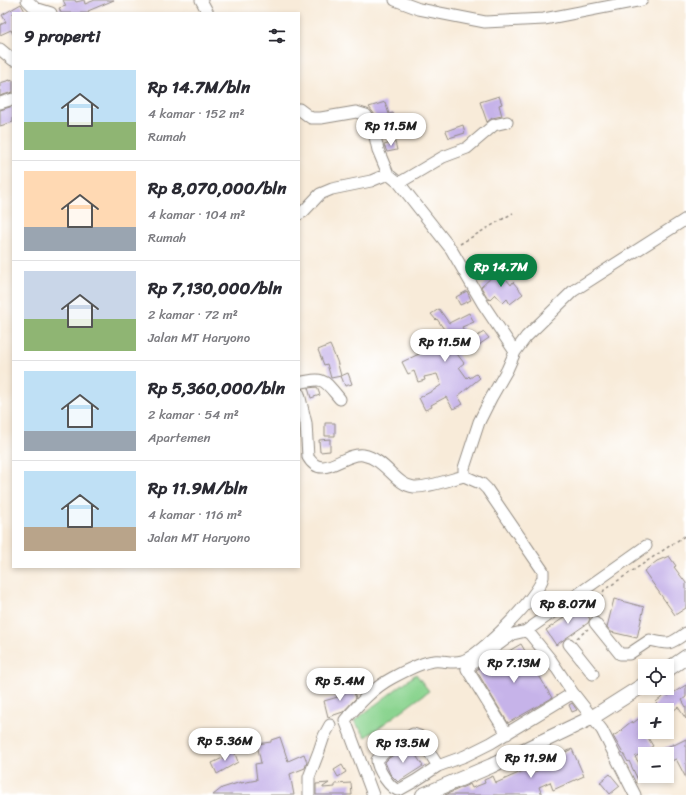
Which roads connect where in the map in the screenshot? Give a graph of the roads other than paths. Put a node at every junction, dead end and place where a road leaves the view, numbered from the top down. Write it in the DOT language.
graph roads {
  1 [pos="27,0"];
  2 [pos="201,0"];
  3 [pos="395,0"];
  4 [pos="642,0"];
  5 [pos="48,12"];
  6 [pos="207,12"];
  7 [pos="0,50"];
  8 [pos="12,59"];
  9 [pos="12,99"];
  10 [pos="0,103"];
  11 [pos="300,110"];
  12 [pos="508,122"];
  13 [pos="388,174"];
  14 [pos="399,183"];
  15 [pos="300,214"];
  16 [pos="686,219"];
  17 [pos="515,352"];
  18 [pos="300,384"];
  19 [pos="300,398"];
  20 [pos="340,399"];
  21 [pos="464,476"];
  22 [pos="646,546"];
  23 [pos="595,623"];
  24 [pos="526,631"];
  25 [pos="686,633"];
  26 [pos="569,644"];
  27 [pos="686,657"];
  28 [pos="674,665"];
  29 [pos="593,674"];
  30 [pos="638,688"];
  31 [pos="573,693"];
  32 [pos="592,717"];
  33 [pos="330,725"];
  34 [pos="507,734"];
  35 [pos="438,766"];
  36 [pos="309,795"];
  37 [pos="373,795"];
  38 [pos="423,795"];
  39 [pos="635,795"];
  1 -- 5 [label="street"];
  2 -- 6 [label="street"];
  3 -- 4 [label="street"];
  7 -- 8 [label="street"];
  9 -- 10 [label="street"];
  11 -- 13 [label="street"];
  12 -- 14 [label="street"];
  13 -- 14 [label="street"];
  13 -- 15 [label="street"];
  14 -- 17 [label="street"];
  16 -- 17 [label="street"];
  17 -- 21 [label="street"];
  18 -- 20 [label="street"];
  19 -- 21 [label="street"];
  21 -- 37 [label="street"];
  22 -- 24 [label="street"];
  23 -- 25 [label="street"];
  24 -- 31 [label="street"];
  24 -- 34 [label="street"];
  26 -- 29 [label="street"];
  27 -- 28 [label="main road"];
  30 -- 32 [label="main road"];
  31 -- 32 [label="street"];
  31 -- 34 [label="street"];
  32 -- 38 [label="main road"];
  32 -- 39 [label="street"];
  33 -- 36 [label="street"];
  34 -- 35 [label="street"];
  35 -- 35 [label="street"];
}
